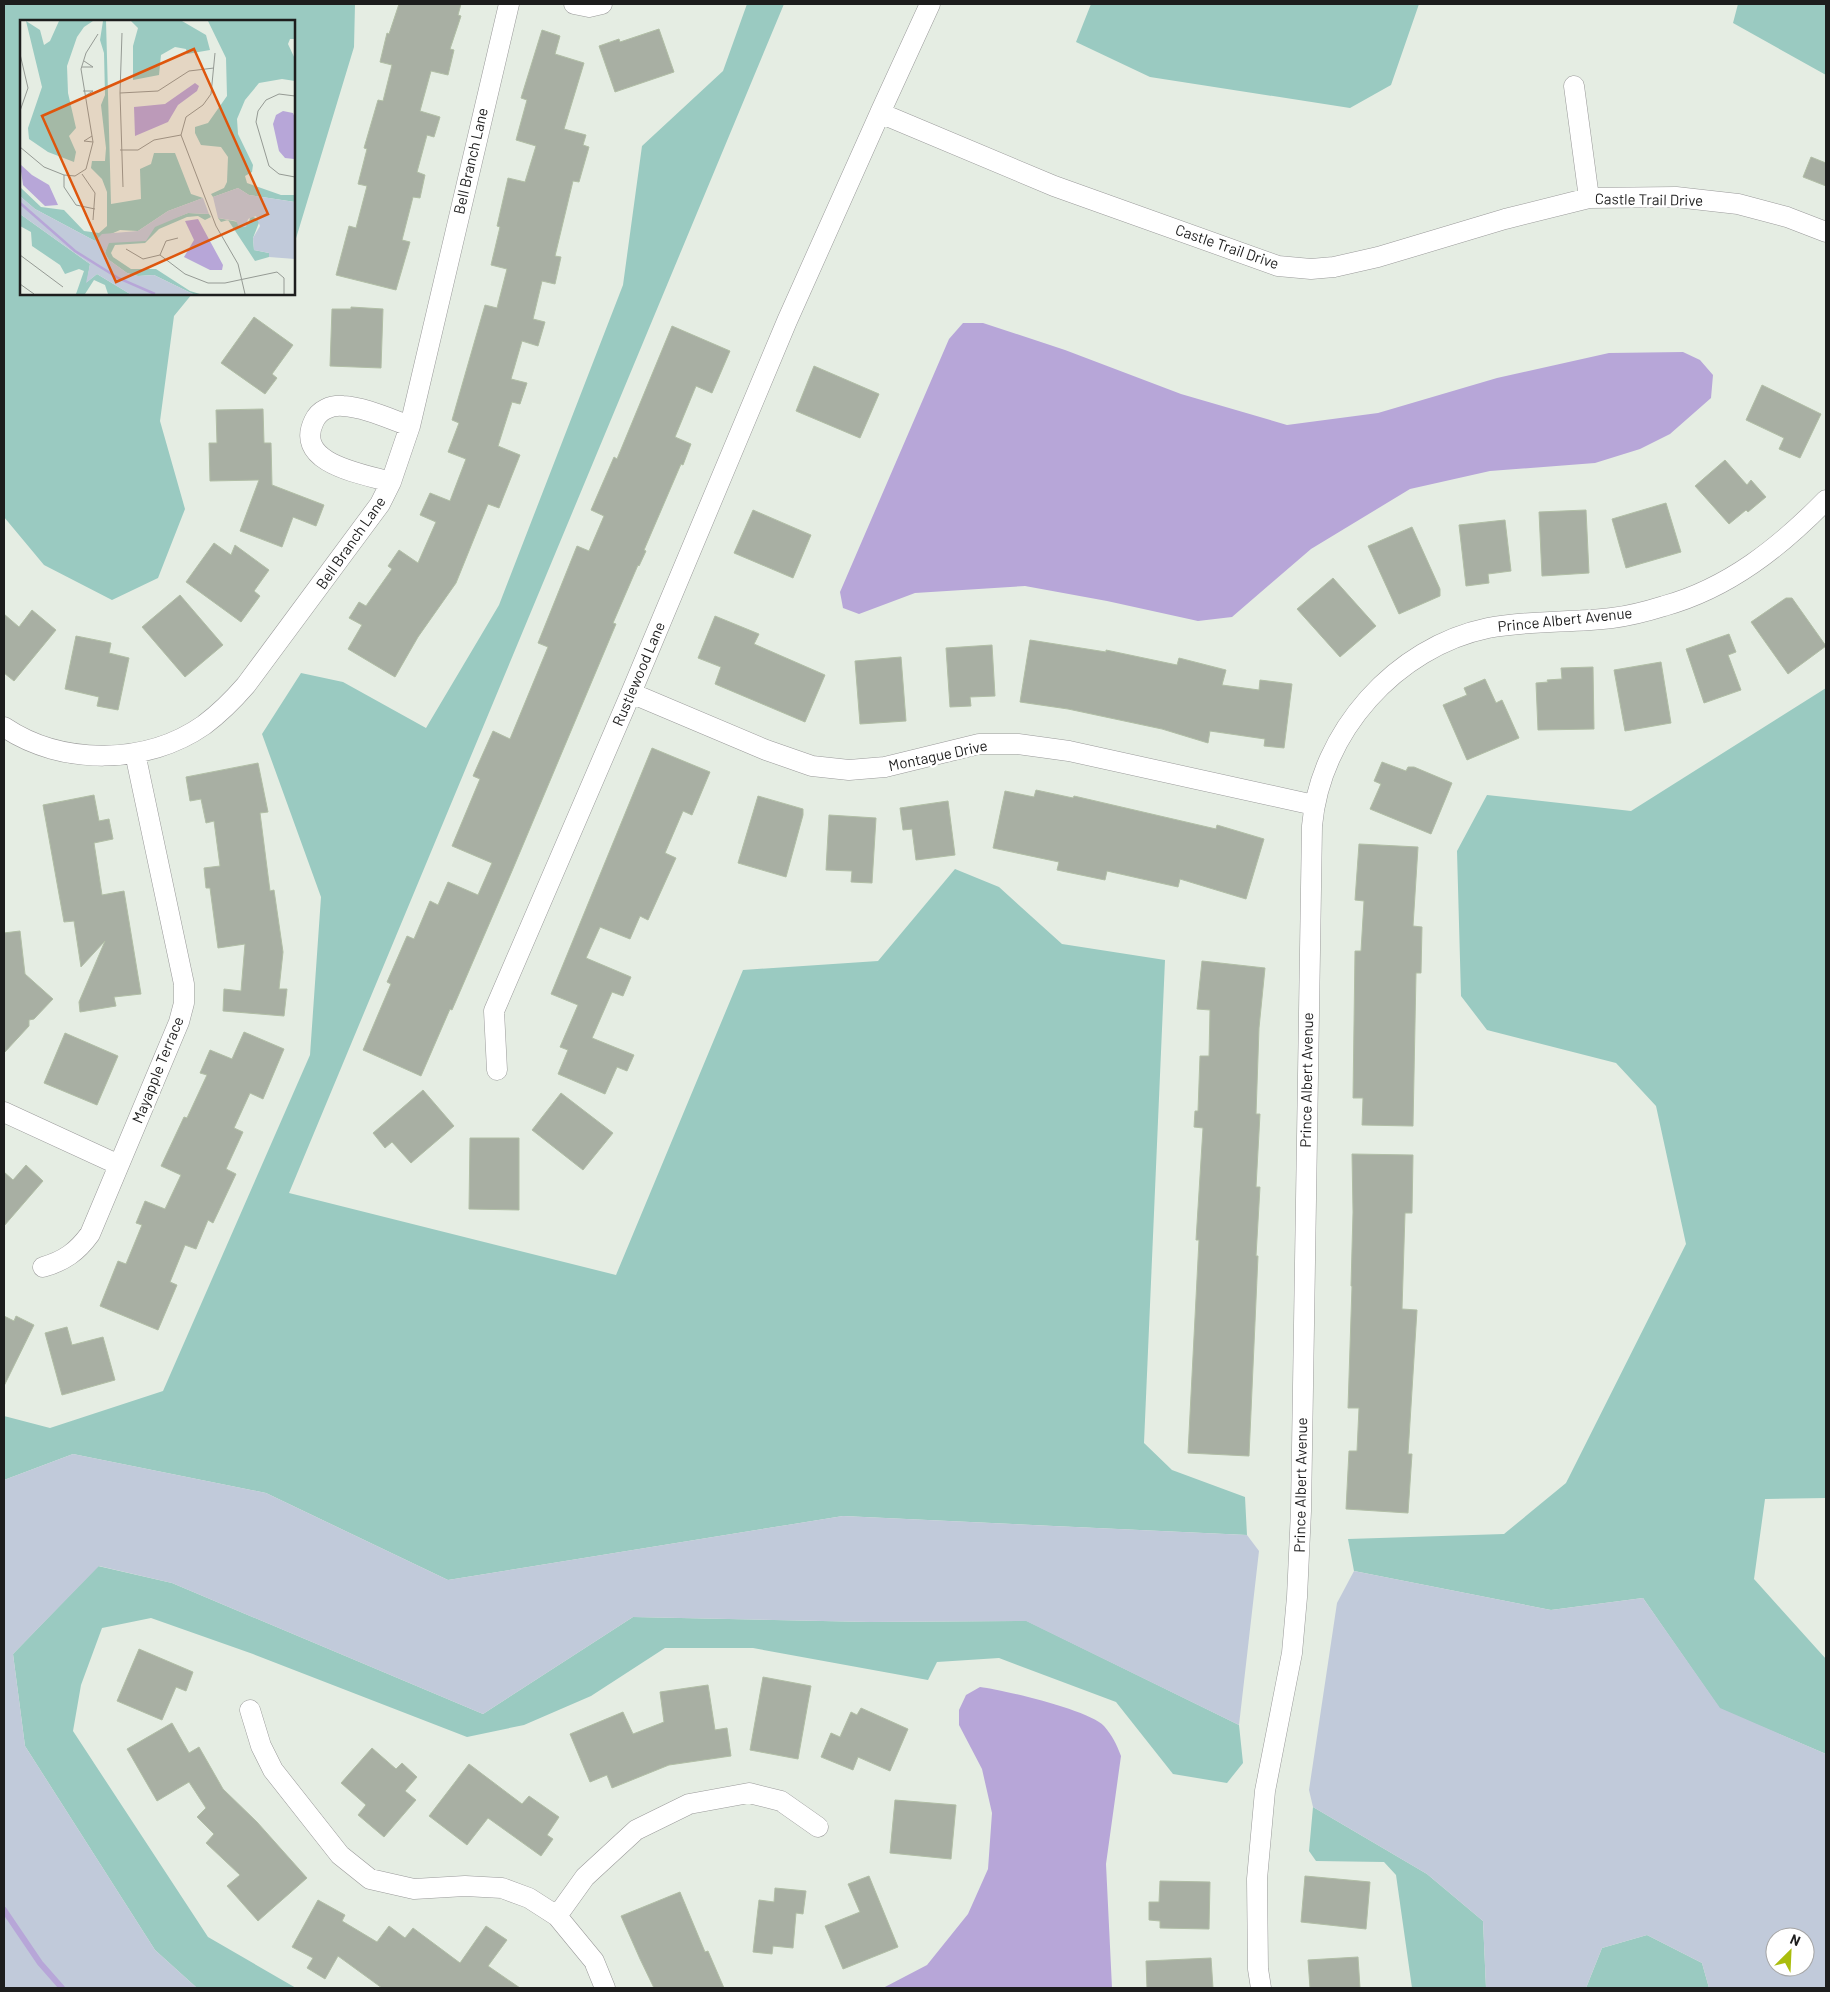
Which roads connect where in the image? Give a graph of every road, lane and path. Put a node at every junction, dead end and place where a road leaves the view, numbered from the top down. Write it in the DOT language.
graph roads {
  1 [pos="509,4"];
  2 [pos="574,4"];
  3 [pos="602,4"];
  4 [pos="930,4"];
  5 [pos="1574,86"];
  6 [pos="880,113"];
  7 [pos="1589,198"];
  8 [pos="1826,232"];
  9 [pos="410,426"];
  10 [pos="392,482"];
  11 [pos="1826,500"];
  12 [pos="631,693"];
  13 [pos="4,727"];
  14 [pos="135,753"];
  15 [pos="1314,805"];
  16 [pos="497,1070"];
  17 [pos="4,1112"];
  18 [pos="119,1165"];
  19 [pos="44,1268"];
  20 [pos="250,1710"];
  21 [pos="818,1828"];
  22 [pos="557,1916"];
  23 [pos="605,1988"];
  24 [pos="1261,1988"];
  1 -- 9 [label="street, Bell Branch Lane"];
  2 -- 3 [label="street"];
  4 -- 6 [label="street"];
  5 -- 7 [label="street"];
  6 -- 7 [label="street, Castle Trail Drive"];
  6 -- 12 [label="street, Rustlewood Lane"];
  7 -- 8 [label="street, Castle Trail Drive"];
  9 -- 10 [label="street, Bell Branch Lane"];
  9 -- 10 [label="street"];
  10 -- 14 [label="street, Bell Branch Lane"];
  11 -- 15 [label="street, Prince Albert Avenue"];
  12 -- 15 [label="street, Montague Drive"];
  12 -- 16 [label="street, Rustlewood Lane"];
  13 -- 14 [label="street, Bell Branch Lane"];
  14 -- 18 [label="street, Mayapple Terrace"];
  15 -- 24 [label="street, Prince Albert Avenue"];
  17 -- 18 [label="street"];
  18 -- 19 [label="street, Mayapple Terrace"];
  20 -- 22 [label="street"];
  21 -- 22 [label="street"];
  22 -- 23 [label="street"];
}
